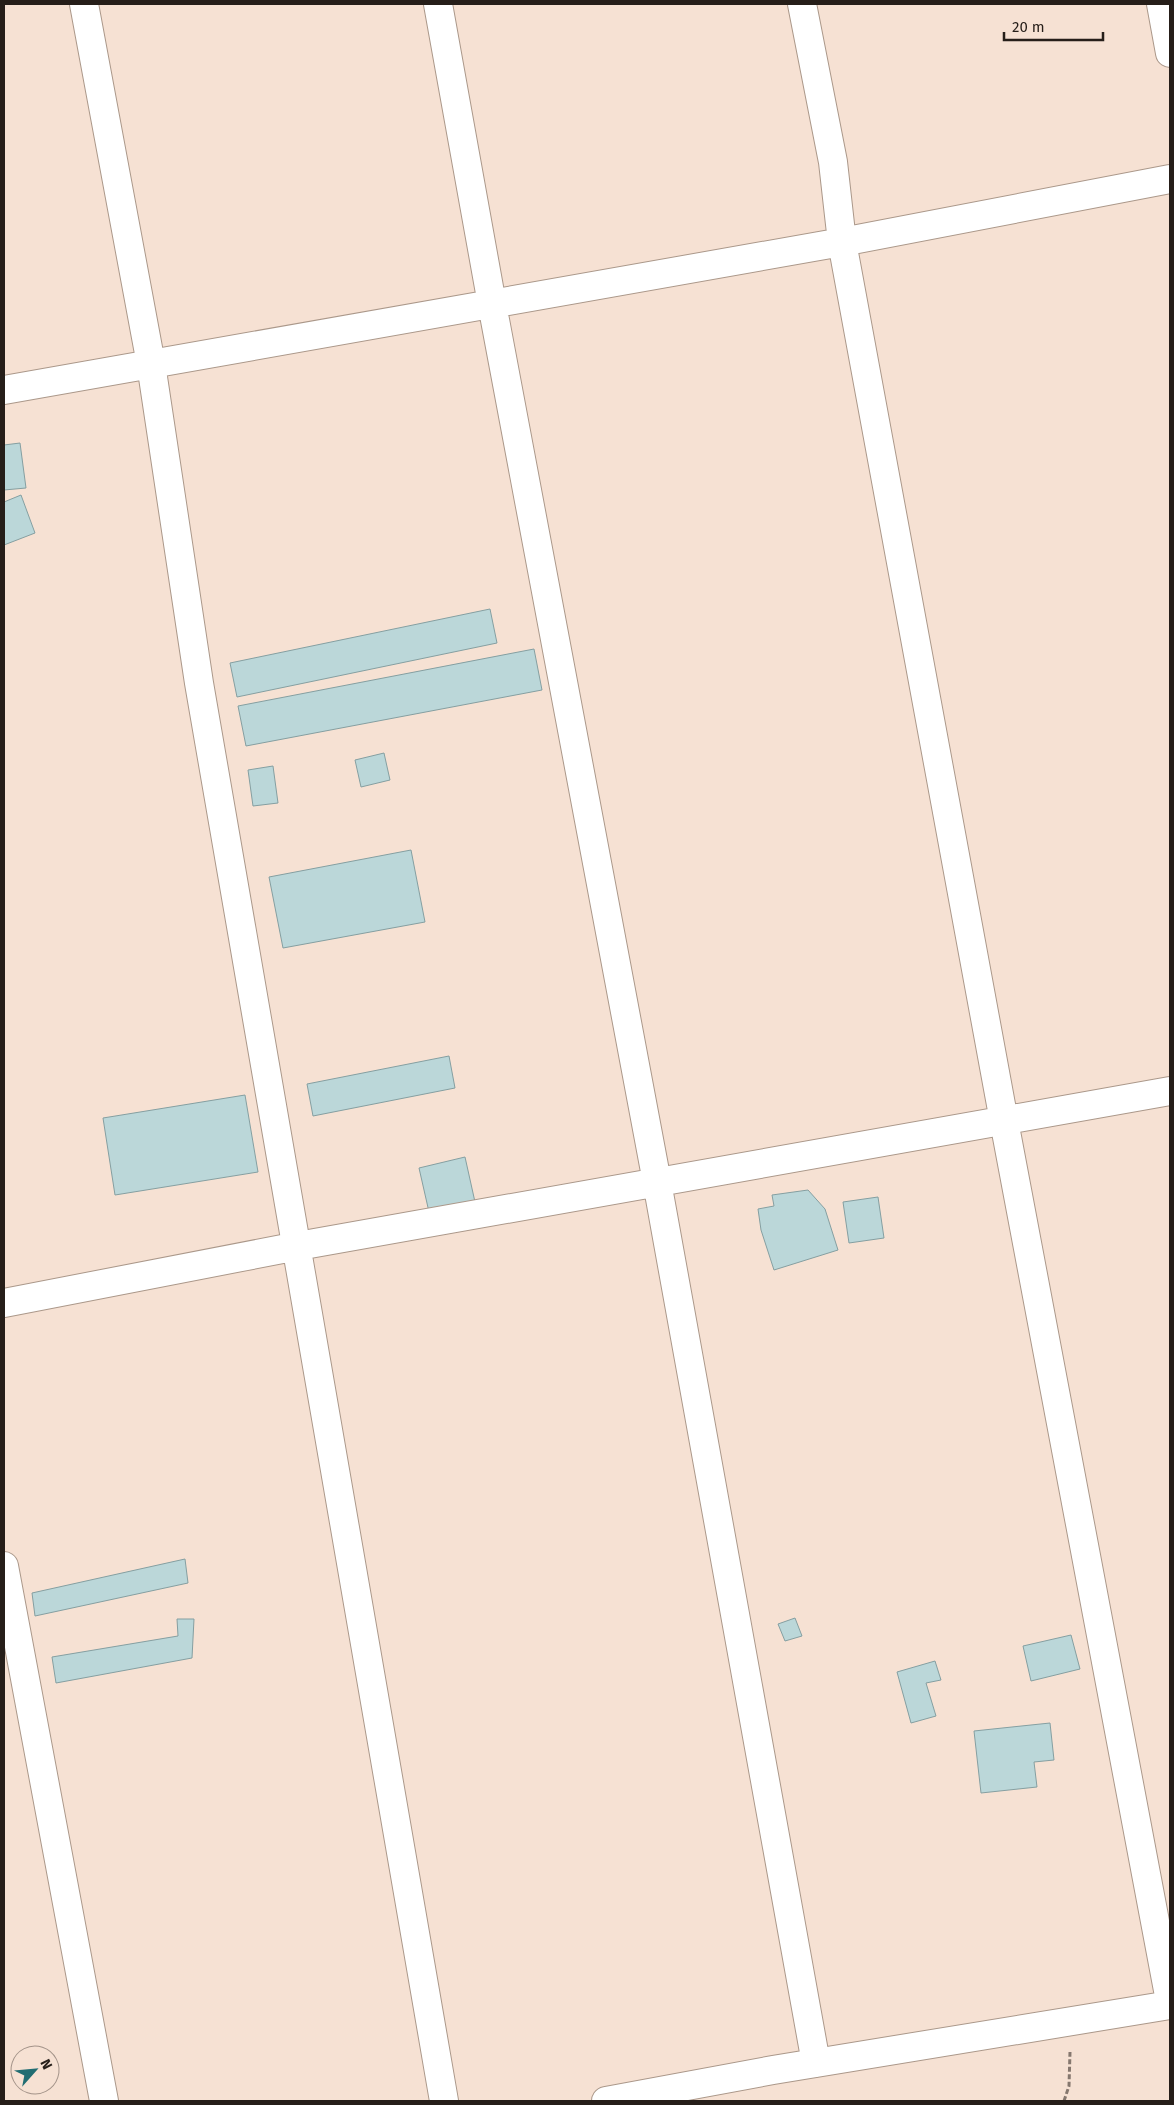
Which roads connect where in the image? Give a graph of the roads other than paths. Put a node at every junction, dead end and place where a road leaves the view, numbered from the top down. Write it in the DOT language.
graph roads {
  1 [pos="84,4"];
  2 [pos="438,4"];
  3 [pos="802,4"];
  4 [pos="1161,4"];
  5 [pos="1170,53"];
  6 [pos="1170,178"];
  7 [pos="842,242"];
  8 [pos="492,304"];
  9 [pos="152,364"];
  10 [pos="4,390"];
  11 [pos="1170,1091"];
  12 [pos="1004,1121"];
  13 [pos="657,1182"];
  14 [pos="298,1246"];
  15 [pos="4,1303"];
  16 [pos="4,1566"];
  17 [pos="1170,2001"];
  18 [pos="1170,2006"];
  19 [pos="816,2063"];
  20 [pos="104,2101"];
  21 [pos="444,2101"];
  22 [pos="606,2101"];
  1 -- 9 [label="street"];
  2 -- 8 [label="street"];
  3 -- 7 [label="street"];
  4 -- 5 [label="street"];
  6 -- 7 [label="street"];
  7 -- 8 [label="street"];
  7 -- 12 [label="street"];
  8 -- 9 [label="street"];
  8 -- 13 [label="street"];
  9 -- 10 [label="street"];
  9 -- 14 [label="street"];
  11 -- 12 [label="street"];
  12 -- 13 [label="street"];
  12 -- 17 [label="street"];
  13 -- 14 [label="street"];
  13 -- 19 [label="street"];
  14 -- 15 [label="street"];
  14 -- 21 [label="street"];
  16 -- 20 [label="street"];
  18 -- 19 [label="street"];
  19 -- 22 [label="street"];
}
